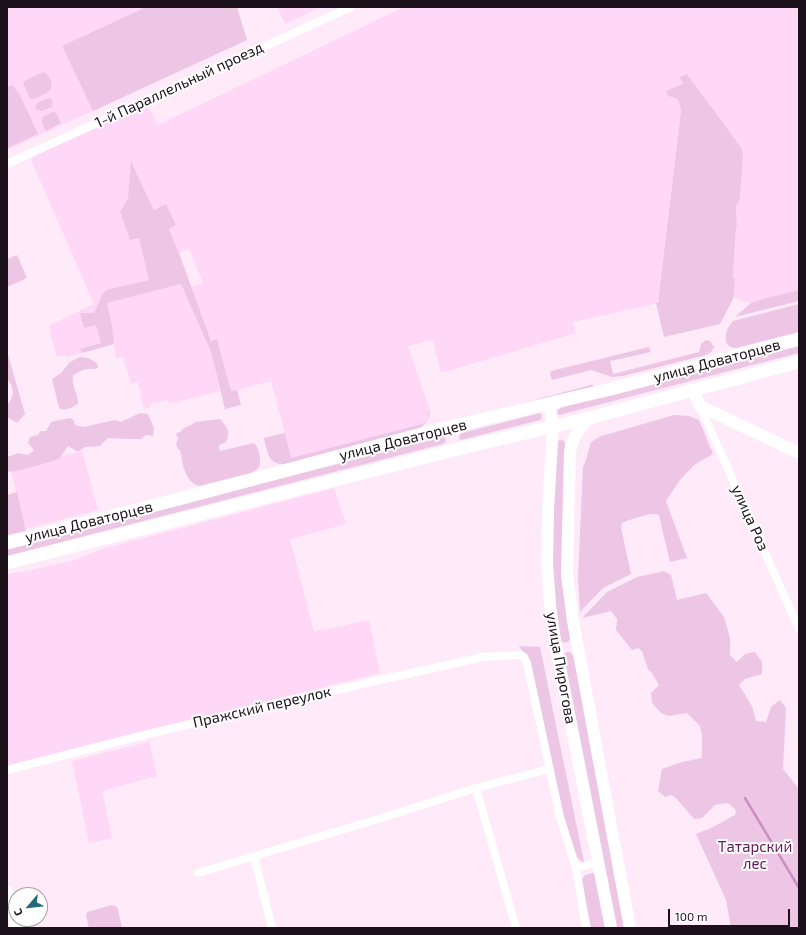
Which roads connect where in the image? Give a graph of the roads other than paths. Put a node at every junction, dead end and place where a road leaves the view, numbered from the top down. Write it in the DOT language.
graph roads {
  1 [pos="351,7"];
  2 [pos="7,164"];
  3 [pos="799,339"];
  4 [pos="799,362"];
  5 [pos="693,390"];
  6 [pos="549,404"];
  7 [pos="700,406"];
  8 [pos="589,418"];
  9 [pos="553,426"];
  10 [pos="799,453"];
  11 [pos="7,543"];
  12 [pos="7,563"];
  13 [pos="799,629"];
  14 [pos="577,644"];
  15 [pos="556,648"];
  16 [pos="549,769"];
  17 [pos="7,770"];
  18 [pos="476,788"];
  19 [pos="254,856"];
  20 [pos="599,862"];
  21 [pos="576,868"];
  22 [pos="198,873"];
  23 [pos="7,892"];
  24 [pos="17,928"];
  25 [pos="272,928"];
  26 [pos="516,928"];
  27 [pos="586,928"];
  28 [pos="611,928"];
  29 [pos="630,928"];
  1 -- 2 [label="street, 1-й Параллельный проезд"];
  3 -- 6 [label="main road, улица Доваторцев"];
  4 -- 5 [label="main road, улица Доваторцев"];
  5 -- 7 [label="main road"];
  5 -- 8 [label="main road, улица Доваторцев"];
  6 -- 9 [label="main road, улица Пирогова"];
  6 -- 11 [label="main road, улица Доваторцев"];
  7 -- 10 [label="main road"];
  7 -- 13 [label="street, улица Роз"];
  8 -- 9 [label="main road, улица Доваторцев"];
  8 -- 14 [label="main road, улица Пирогова"];
  9 -- 12 [label="main road, улица Доваторцев"];
  9 -- 15 [label="main road, улица Пирогова"];
  14 -- 15 [label="main road"];
  14 -- 29 [label="main road, улица Пирогова"];
  15 -- 20 [label="main road, улица Пирогова"];
  16 -- 17 [label="street, Пражский переулок"];
  16 -- 18 [label="street"];
  16 -- 21 [label="street"];
  18 -- 19 [label="street"];
  18 -- 26 [label="street"];
  19 -- 22 [label="street"];
  19 -- 25 [label="street"];
  20 -- 21 [label="street"];
  20 -- 28 [label="main road, улица Пирогова"];
  21 -- 27 [label="street"];
  23 -- 24 [label="main road"];
}
